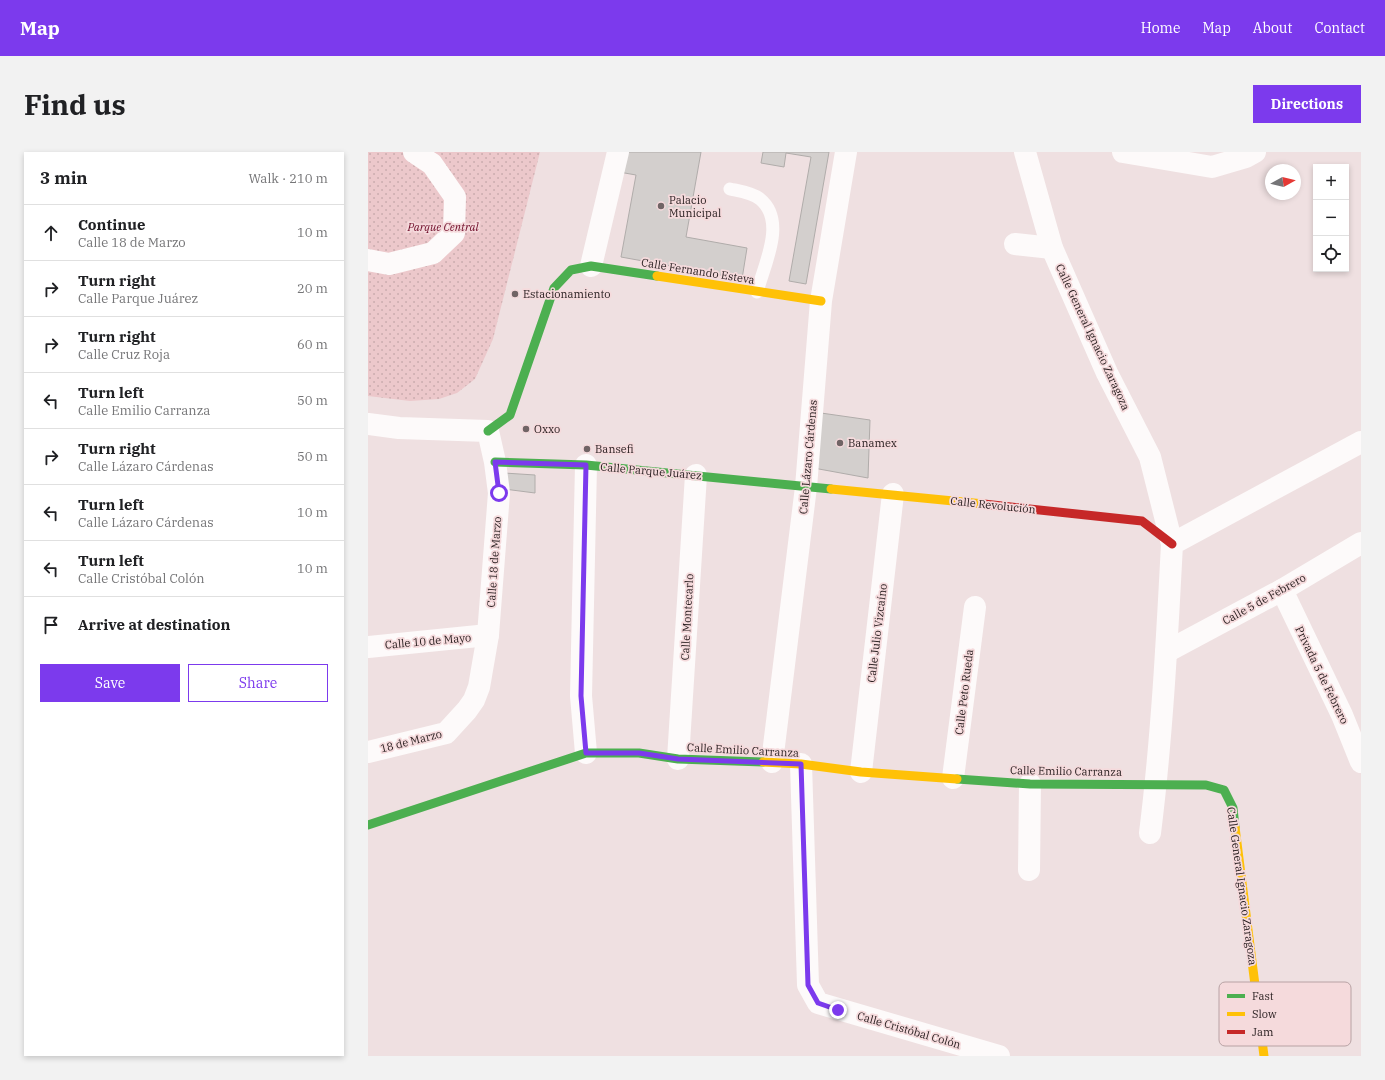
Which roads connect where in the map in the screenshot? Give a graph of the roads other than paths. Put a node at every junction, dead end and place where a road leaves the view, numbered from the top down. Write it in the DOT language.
graph roads {
  1 [pos="414,152"];
  2 [pos="618,152"];
  3 [pos="846,152"];
  4 [pos="1025,152"];
  5 [pos="1123,152"];
  6 [pos="1255,152"];
  7 [pos="730,189"];
  8 [pos="1015,244"];
  9 [pos="1052,248"];
  10 [pos="368,260"];
  11 [pos="581,268"];
  12 [pos="757,292"];
  13 [pos="821,301"];
  14 [pos="368,424"];
  15 [pos="488,431"];
  16 [pos="1361,442"];
  17 [pos="495,462"];
  18 [pos="586,465"];
  19 [pos="696,475"];
  20 [pos="806,488"];
  21 [pos="893,494"];
  22 [pos="1361,543"];
  23 [pos="1172,544"];
  24 [pos="1282,590"];
  25 [pos="974,607"];
  26 [pos="488,635"];
  27 [pos="368,647"];
  28 [pos="1166,652"];
  29 [pos="479,687"];
  30 [pos="368,752"];
  31 [pos="586,753"];
  32 [pos="678,759"];
  33 [pos="772,762"];
  34 [pos="1361,762"];
  35 [pos="801,764"];
  36 [pos="861,772"];
  37 [pos="953,778"];
  38 [pos="1030,784"];
  39 [pos="1156,785"];
  40 [pos="1224,790"];
  41 [pos="368,825"];
  42 [pos="1150,834"];
  43 [pos="1029,870"];
  44 [pos="1255,982"];
  45 [pos="1263,1046"];
  46 [pos="999,1056"];
  47 [pos="1264,1056"];
  1 -- 10 [label="street"];
  2 -- 11 [label="street"];
  3 -- 13 [label="street, Calle Lázaro Cárdenas"];
  4 -- 9 [label="street, Calle General Ignacio Zaragoza"];
  5 -- 6 [label="street"];
  7 -- 12 [label="lane"];
  8 -- 9 [label="street"];
  9 -- 23 [label="street, Calle General Ignacio Zaragoza"];
  11 -- 12 [label="street, Calle Fernando Esteva"];
  11 -- 15 [label="street"];
  12 -- 13 [label="street, Calle Fernando Esteva"];
  13 -- 20 [label="street, Calle Lázaro Cárdenas"];
  14 -- 15 [label="street"];
  15 -- 17 [label="street, Calle 18 de Marzo"];
  16 -- 23 [label="street"];
  17 -- 18 [label="street, Calle Parque Juárez"];
  17 -- 26 [label="street, Calle 18 de Marzo"];
  18 -- 19 [label="street, Calle Parque Juárez"];
  18 -- 31 [label="street"];
  19 -- 20 [label="street, Calle Parque Juárez"];
  19 -- 32 [label="street, Calle Montecarlo"];
  20 -- 21 [label="street, Calle Revolución"];
  20 -- 33 [label="street, Calle Lázaro Cárdenas"];
  21 -- 23 [label="street, Calle Revolución"];
  21 -- 36 [label="street, Calle Julio Vizcaíno"];
  22 -- 24 [label="street, Calle 5 de Febrero"];
  23 -- 28 [label="street"];
  24 -- 28 [label="street, Calle 5 de Febrero"];
  24 -- 34 [label="street, Privada 5 de Febrero"];
  25 -- 37 [label="street, Calle Peto Rueda"];
  26 -- 27 [label="street, Calle 10 de Mayo"];
  26 -- 29 [label="street, Calle 18 de Marzo"];
  28 -- 39 [label="street"];
  29 -- 30 [label="street, 18 de Marzo"];
  31 -- 32 [label="street, Calle Emilio Carranza"];
  31 -- 41 [label="street, Calle Emilio Carranza"];
  32 -- 33 [label="street, Calle Emilio Carranza"];
  33 -- 35 [label="street, Calle Emilio Carranza"];
  35 -- 36 [label="street, Calle Emilio Carranza"];
  35 -- 46 [label="street, Calle Cristóbal Colón"];
  36 -- 37 [label="street, Calle Emilio Carranza"];
  37 -- 38 [label="street, Calle Emilio Carranza"];
  38 -- 39 [label="street, Calle Emilio Carranza"];
  38 -- 43 [label="street"];
  39 -- 40 [label="street, Calle Emilio Carranza"];
  39 -- 42 [label="street"];
  40 -- 44 [label="street, Calle General Ignacio Zaragoza"];
  45 -- 47 [label="street, Calle General Ignacio Zaragoza"];
}
